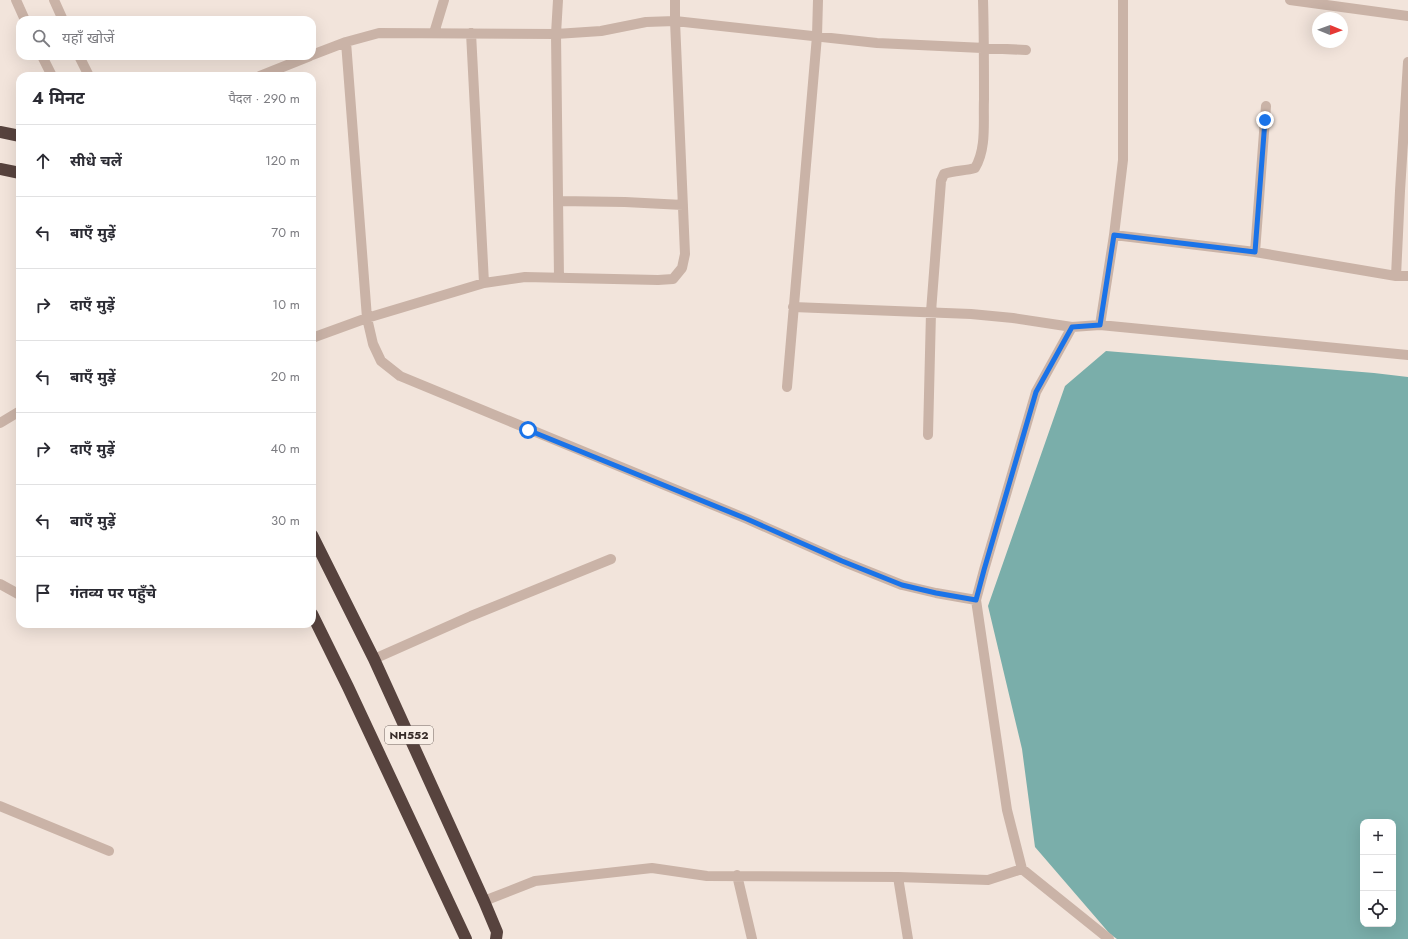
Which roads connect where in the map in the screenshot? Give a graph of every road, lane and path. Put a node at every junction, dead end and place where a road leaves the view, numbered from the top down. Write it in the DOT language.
graph roads {
  1 [pos="16,0"];
  2 [pos="54,0"];
  3 [pos="444,0"];
  4 [pos="558,0"];
  5 [pos="675,0"];
  6 [pos="818,0"];
  7 [pos="983,0"];
  8 [pos="1123,0"];
  9 [pos="1290,0"];
  10 [pos="1363,5"];
  11 [pos="23,16"];
  12 [pos="61,16"];
  13 [pos="1408,16"];
  14 [pos="674,21"];
  15 [pos="434,33"];
  16 [pos="471,33"];
  17 [pos="556,34"];
  18 [pos="817,36"];
  19 [pos="346,42"];
  20 [pos="985,47"];
  21 [pos="1026,50"];
  22 [pos="316,54"];
  23 [pos="44,60"];
  24 [pos="81,60"];
  25 [pos="301,60"];
  26 [pos="1408,62"];
  27 [pos="50,72"];
  28 [pos="87,72"];
  29 [pos="270,72"];
  30 [pos="1266,106"];
  31 [pos="0,132"];
  32 [pos="16,135"];
  33 [pos="0,169"];
  34 [pos="16,172"];
  35 [pos="559,201"];
  36 [pos="683,205"];
  37 [pos="1114,235"];
  38 [pos="1255,252"];
  39 [pos="1396,276"];
  40 [pos="1408,276"];
  41 [pos="560,278"];
  42 [pos="484,283"];
  43 [pos="793,307"];
  44 [pos="931,312"];
  45 [pos="367,318"];
  46 [pos="1100,325"];
  47 [pos="1072,327"];
  48 [pos="316,337"];
  49 [pos="1408,355"];
  50 [pos="787,387"];
  51 [pos="16,413"];
  52 [pos="0,423"];
  53 [pos="928,435"];
  54 [pos="316,543"];
  55 [pos="611,559"];
  56 [pos="0,584"];
  57 [pos="16,593"];
  58 [pos="976,600"];
  59 [pos="316,622"];
  60 [pos="374,659"];
  61 [pos="0,806"];
  62 [pos="109,852"];
  63 [pos="1022,869"];
  64 [pos="737,875"];
  65 [pos="898,877"];
  66 [pos="484,901"];
  67 [pos="466,939"];
  68 [pos="496,939"];
  69 [pos="752,939"];
  70 [pos="908,939"];
  71 [pos="1109,939"];
  1 -- 11 [label="street"];
  2 -- 12 [label="street"];
  3 -- 15 [label="street"];
  4 -- 17 [label="street"];
  5 -- 14 [label="street"];
  6 -- 18 [label="street"];
  7 -- 20 [label="street"];
  8 -- 37 [label="street"];
  9 -- 10 [label="street"];
  10 -- 13 [label="street"];
  14 -- 17 [label="street"];
  14 -- 18 [label="street"];
  14 -- 36 [label="street"];
  15 -- 16 [label="street"];
  15 -- 19 [label="street"];
  16 -- 17 [label="street"];
  16 -- 42 [label="street"];
  17 -- 35 [label="street"];
  18 -- 20 [label="street"];
  18 -- 43 [label="street"];
  19 -- 22 [label="street"];
  19 -- 45 [label="street"];
  20 -- 21 [label="street"];
  20 -- 44 [label="street"];
  23 -- 27 [label="street"];
  24 -- 28 [label="street"];
  25 -- 29 [label="street"];
  26 -- 39 [label="street"];
  30 -- 38 [label="street"];
  31 -- 32 [label="highway"];
  33 -- 34 [label="highway"];
  35 -- 36 [label="street"];
  35 -- 41 [label="street"];
  36 -- 41 [label="street"];
  37 -- 38 [label="street"];
  37 -- 46 [label="street"];
  38 -- 39 [label="street"];
  39 -- 40 [label="street"];
  41 -- 42 [label="street"];
  42 -- 45 [label="street"];
  43 -- 44 [label="street"];
  43 -- 50 [label="street"];
  44 -- 47 [label="street"];
  44 -- 53 [label="street"];
  45 -- 48 [label="street"];
  45 -- 58 [label="street"];
  46 -- 47 [label="street"];
  46 -- 49 [label="street"];
  47 -- 58 [label="street"];
  51 -- 52 [label="street"];
  54 -- 60 [label="highway, NH552"];
  55 -- 60 [label="street"];
  56 -- 57 [label="street"];
  58 -- 63 [label="street"];
  59 -- 67 [label="highway, NH552"];
  60 -- 66 [label="highway, NH552"];
  61 -- 62 [label="street"];
  63 -- 65 [label="street"];
  63 -- 71 [label="street"];
  64 -- 65 [label="street"];
  64 -- 66 [label="street"];
  64 -- 69 [label="street"];
  65 -- 70 [label="street"];
  66 -- 68 [label="highway, NH552"];
}
